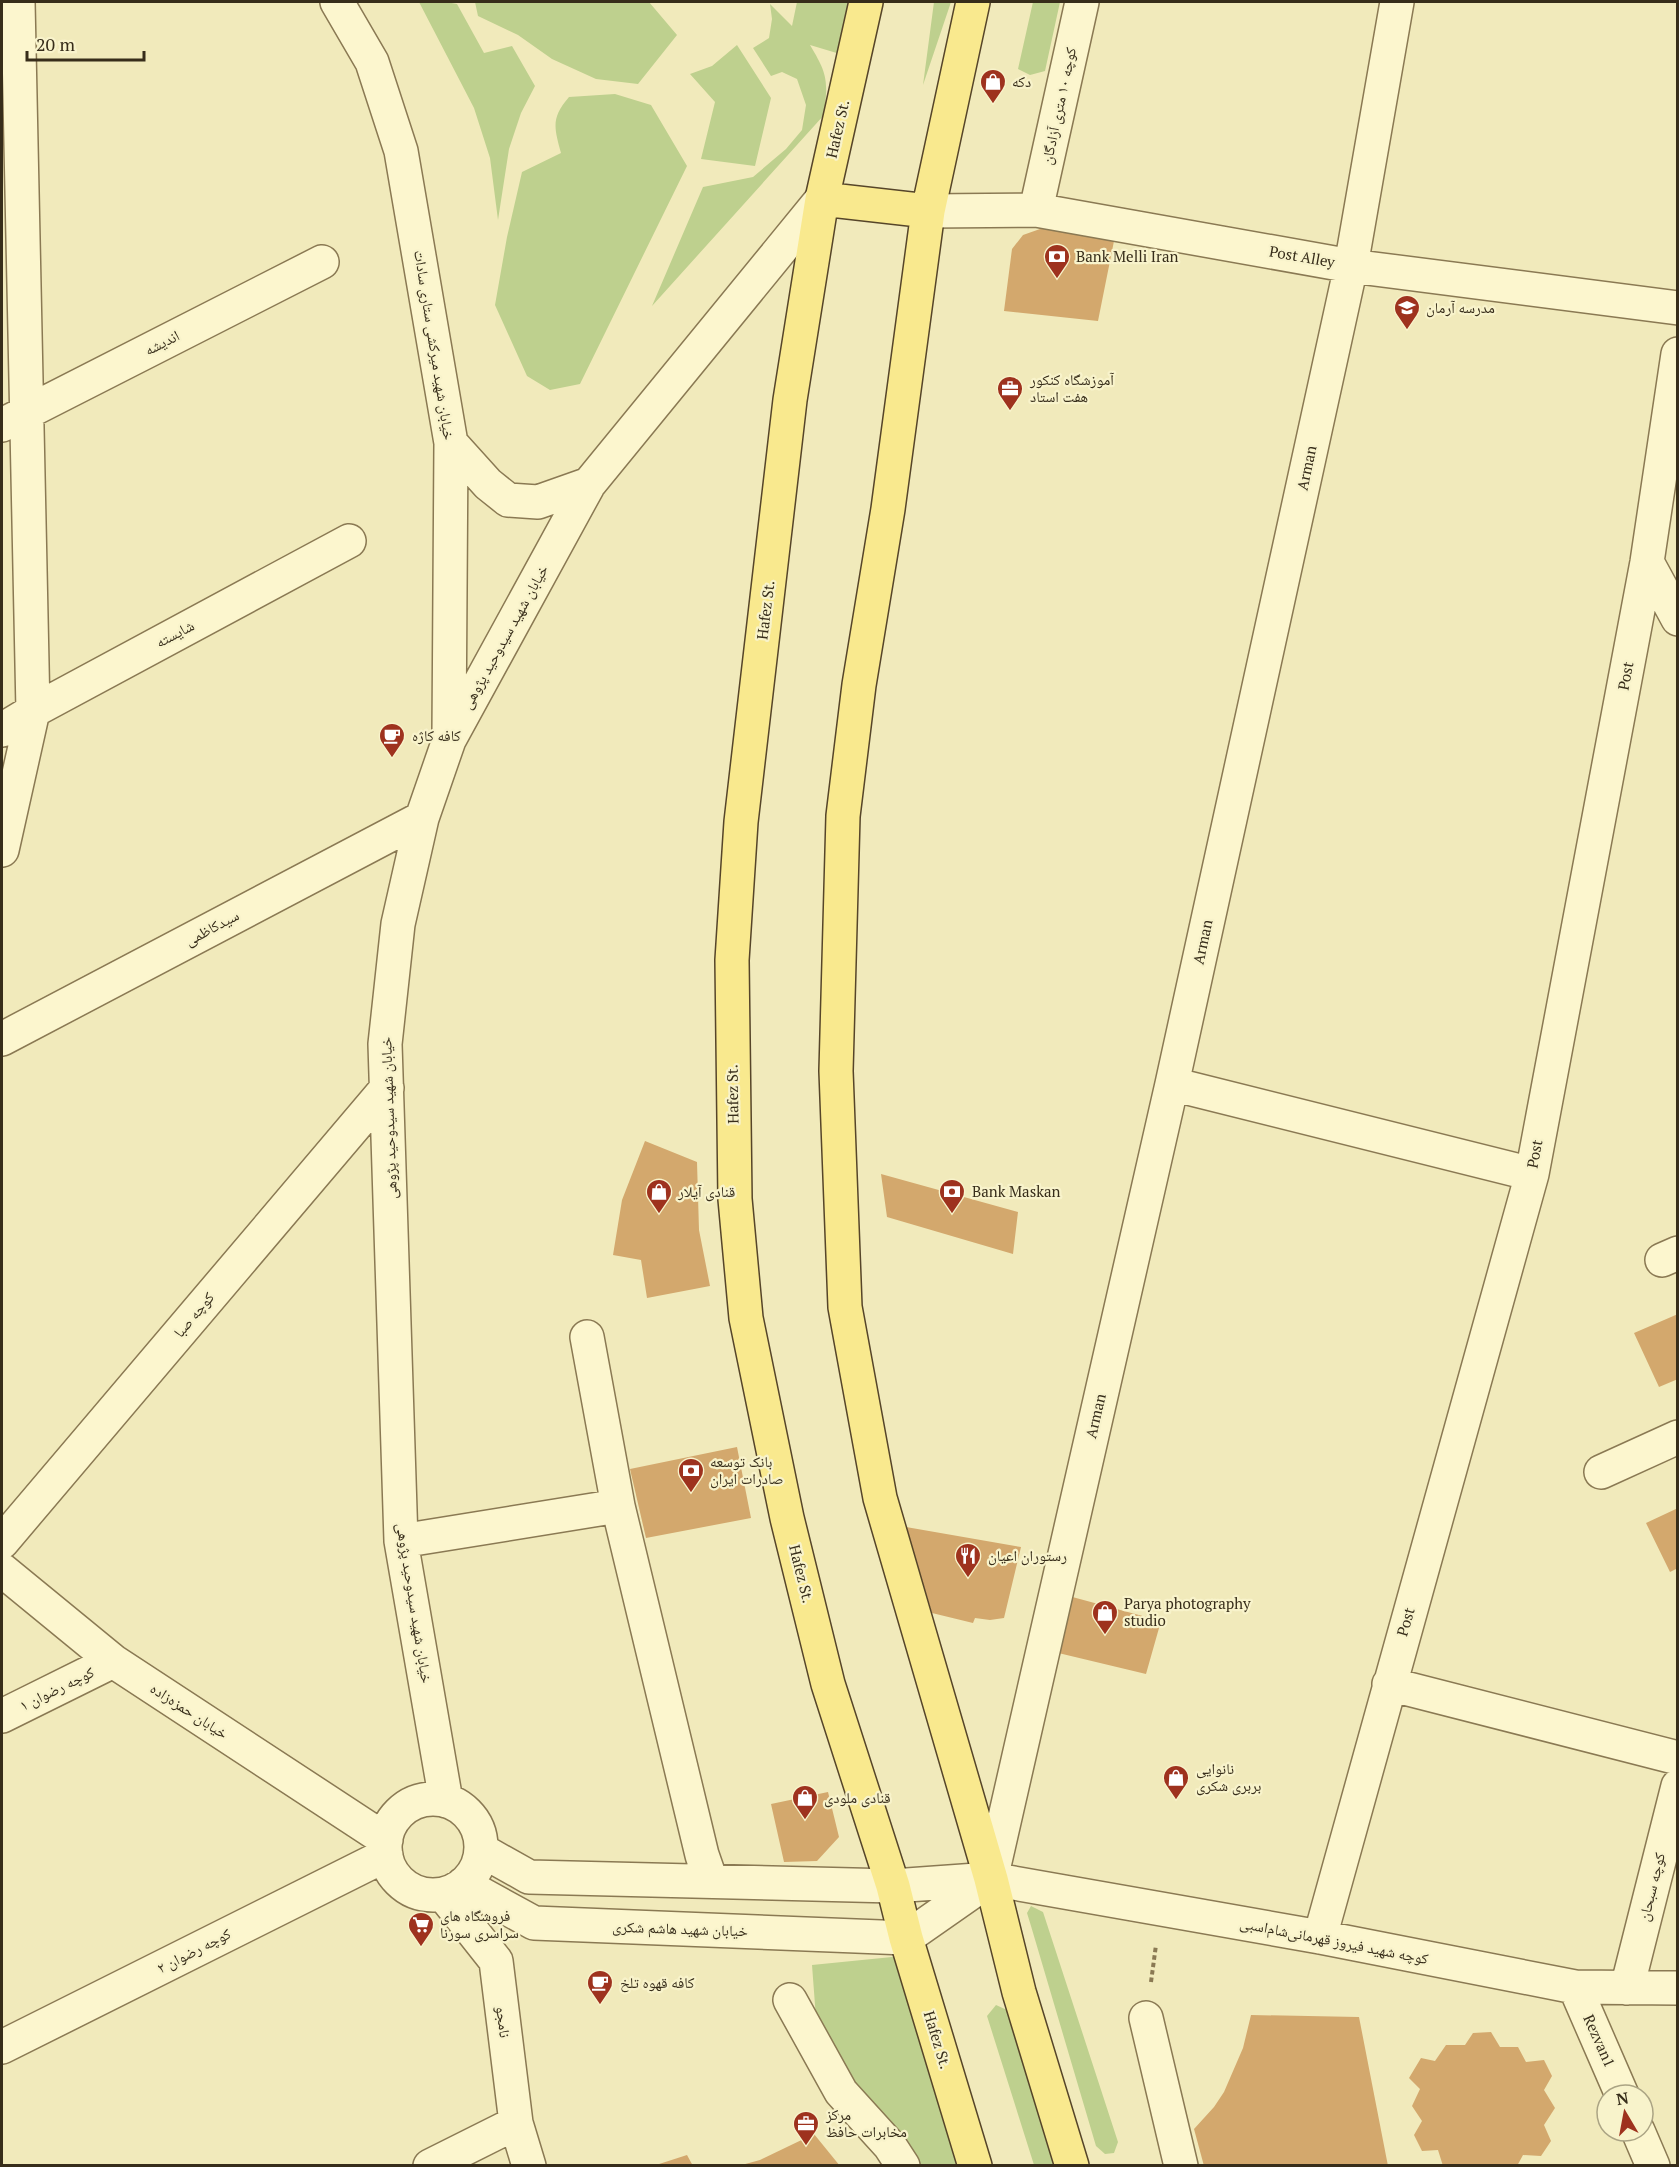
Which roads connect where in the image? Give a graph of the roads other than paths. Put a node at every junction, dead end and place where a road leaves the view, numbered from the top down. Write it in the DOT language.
graph roads {
  1 [pos="18,2"];
  2 [pos="337,2"];
  3 [pos="866,2"];
  4 [pos="973,2"];
  5 [pos="1082,2"];
  6 [pos="1397,2"];
  7 [pos="10,114"];
  8 [pos="822,199"];
  9 [pos="1035,210"];
  10 [pos="928,211"];
  11 [pos="322,262"];
  12 [pos="1351,266"];
  13 [pos="1677,308"];
  14 [pos="1677,354"];
  15 [pos="14,418"];
  16 [pos="451,443"];
  17 [pos="589,484"];
  18 [pos="348,541"];
  19 [pos="1662,565"];
  20 [pos="1677,619"];
  21 [pos="33,711"];
  22 [pos="2,730"];
  23 [pos="449,740"];
  24 [pos="422,818"];
  25 [pos="2,850"];
  26 [pos="2,1039"];
  27 [pos="1172,1084"];
  28 [pos="387,1088"];
  29 [pos="1532,1174"];
  30 [pos="587,1337"];
  31 [pos="1677,1437"];
  32 [pos="1600,1472"];
  33 [pos="618,1506"];
  34 [pos="401,1541"];
  35 [pos="2,1542"];
  36 [pos="2,1570"];
  37 [pos="113,1661"];
  38 [pos="1389,1684"];
  39 [pos="2,1716"];
  40 [pos="1677,1758"];
  41 [pos="1677,1786"];
  42 [pos="446,1801"];
  43 [pos="386,1847"];
  44 [pos="481,1850"];
  45 [pos="991,1879"];
  46 [pos="711,1881"];
  47 [pos="893,1886"];
  48 [pos="453,1889"];
  49 [pos="1320,1937"];
  50 [pos="906,1938"];
  51 [pos="1575,1987"];
  52 [pos="1627,1988"];
  53 [pos="1677,1988"];
  54 [pos="790,2000"];
  55 [pos="1146,2018"];
  56 [pos="2,2047"];
  57 [pos="1617,2083"];
  58 [pos="516,2123"];
  59 [pos="1643,2143"];
  60 [pos="1179,2165"];
  61 [pos="430,2166"];
  62 [pos="529,2166"];
  63 [pos="903,2166"];
  64 [pos="975,2166"];
  65 [pos="1072,2166"];
  66 [pos="1653,2166"];
  1 -- 7 [label="street"];
  2 -- 16 [label="street, خیابان شهید میرکشی ستاری سادات"];
  3 -- 8 [label="main road, Hafez St."];
  4 -- 10 [label="main road"];
  5 -- 9 [label="street, کوچه ۱۰ متری آزادگان"];
  6 -- 12 [label="street, Arman"];
  7 -- 15 [label="street"];
  8 -- 10 [label="main road"];
  8 -- 17 [label="street, خیابان شهید سیدوحید پژوهی"];
  8 -- 47 [label="main road, Hafez St."];
  9 -- 10 [label="street, Post Alley"];
  9 -- 12 [label="street, Post Alley"];
  10 -- 45 [label="main road"];
  11 -- 15 [label="street, اندیشه"];
  12 -- 13 [label="street, Post Alley"];
  12 -- 27 [label="street, Arman"];
  14 -- 19 [label="street, Post"];
  15 -- 21 [label="street"];
  16 -- 17 [label="street"];
  16 -- 23 [label="street, خیابان شهید میرکشی ستاری سادات"];
  17 -- 23 [label="street, خیابان شهید سیدوحید پژوهی"];
  18 -- 21 [label="street, شایسته"];
  19 -- 20 [label="street"];
  19 -- 29 [label="street, Post"];
  21 -- 22 [label="street, شایسته"];
  21 -- 25 [label="street"];
  23 -- 24 [label="street, خیابان شهید سیدوحید پژوهی"];
  24 -- 26 [label="street, سیدکاظمی"];
  24 -- 28 [label="street, خیابان شهید سیدوحید پژوهی"];
  27 -- 29 [label="street"];
  27 -- 45 [label="street, Arman"];
  28 -- 34 [label="street, خیابان شهید سیدوحید پژوهی"];
  28 -- 35 [label="street, کوچه صبا"];
  29 -- 38 [label="street, Post"];
  30 -- 33 [label="street"];
  31 -- 32 [label="street"];
  33 -- 34 [label="street"];
  33 -- 46 [label="street"];
  34 -- 42 [label="street, خیابان شهید سیدوحید پژوهی"];
  36 -- 37 [label="street, خیابان حمزه‌زاده"];
  37 -- 39 [label="street, کوچه رضوان ۱"];
  37 -- 43 [label="street, خیابان حمزه‌زاده"];
  38 -- 40 [label="street"];
  38 -- 49 [label="street, Post"];
  41 -- 52 [label="street, کوچه سبحان"];
  42 -- 43 [label="street"];
  42 -- 44 [label="street"];
  43 -- 48 [label="street"];
  43 -- 56 [label="street, کوچه رضوان ۲"];
  44 -- 46 [label="street"];
  44 -- 48 [label="street"];
  45 -- 47 [label="street, کوچه شهید فیروز قهرمانی‌شام‌اسبی"];
  45 -- 49 [label="street, کوچه شهید فیروز قهرمانی‌شام‌اسبی"];
  45 -- 50 [label="street"];
  45 -- 65 [label="main road"];
  46 -- 47 [label="street"];
  47 -- 50 [label="main road, Hafez St."];
  48 -- 50 [label="street, خیابان شهید هاشم شکری"];
  48 -- 58 [label="street, نامجو"];
  49 -- 51 [label="street, کوچه شهید فیروز قهرمانی‌شام‌اسبی"];
  50 -- 64 [label="main road, Hafez St."];
  51 -- 52 [label="street, کوچه شهید فیروز قهرمانی‌شام‌اسبی"];
  51 -- 57 [label="street, Rezvan1"];
  52 -- 53 [label="street, کوچه شهید فیروز قهرمانی‌شام‌اسبی"];
  54 -- 63 [label="street"];
  55 -- 60 [label="street"];
  58 -- 61 [label="street"];
  58 -- 62 [label="street, نامجو"];
  59 -- 66 [label="street"];
}
